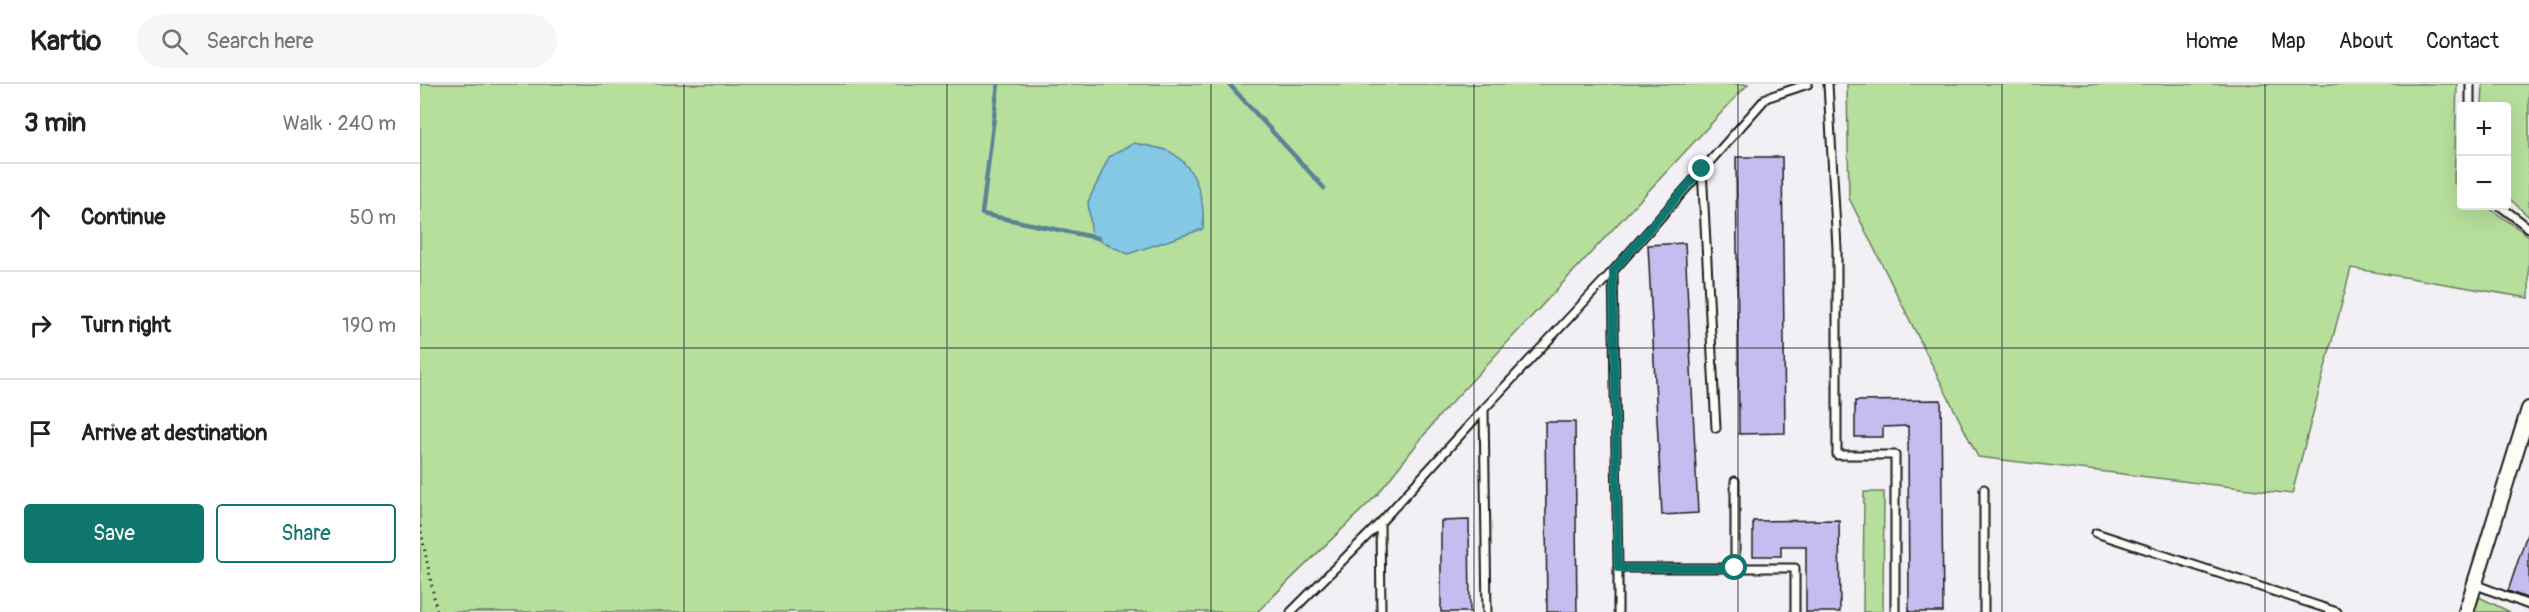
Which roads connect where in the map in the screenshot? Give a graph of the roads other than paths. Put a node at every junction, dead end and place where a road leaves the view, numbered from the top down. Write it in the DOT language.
graph roads {
  1 [pos="1808,84"];
  2 [pos="1828,84"];
  3 [pos="2470,84"];
  4 [pos="2470,102"];
  5 [pos="1702,169"];
  6 [pos="2505,210"];
  7 [pos="2529,228"];
  8 [pos="1613,271"];
  9 [pos="2529,409"];
  10 [pos="1484,410"];
  11 [pos="1716,428"];
  12 [pos="1735,481"];
  13 [pos="1984,489"];
  14 [pos="1380,523"];
  15 [pos="2096,533"];
  16 [pos="1618,568"];
  17 [pos="1735,568"];
  18 [pos="2474,584"];
  19 [pos="2529,605"];
  20 [pos="1291,612"];
  21 [pos="1381,612"];
  22 [pos="1486,612"];
  23 [pos="1618,612"];
  24 [pos="1795,612"];
  25 [pos="1895,612"];
  26 [pos="1984,612"];
  27 [pos="2337,612"];
  28 [pos="2466,612"];
  1 -- 5 [label="lane"];
  2 -- 25 [label="lane"];
  3 -- 4 [label="lane"];
  5 -- 8 [label="lane"];
  5 -- 11 [label="lane"];
  6 -- 7 [label="lane"];
  8 -- 10 [label="lane"];
  8 -- 16 [label="lane"];
  9 -- 18 [label="street"];
  10 -- 14 [label="lane"];
  10 -- 22 [label="lane"];
  12 -- 17 [label="lane"];
  13 -- 26 [label="lane"];
  14 -- 20 [label="lane"];
  14 -- 21 [label="lane"];
  15 -- 27 [label="lane"];
  16 -- 17 [label="lane"];
  16 -- 23 [label="lane"];
  17 -- 24 [label="lane"];
  18 -- 19 [label="lane"];
  18 -- 28 [label="street"];
}
